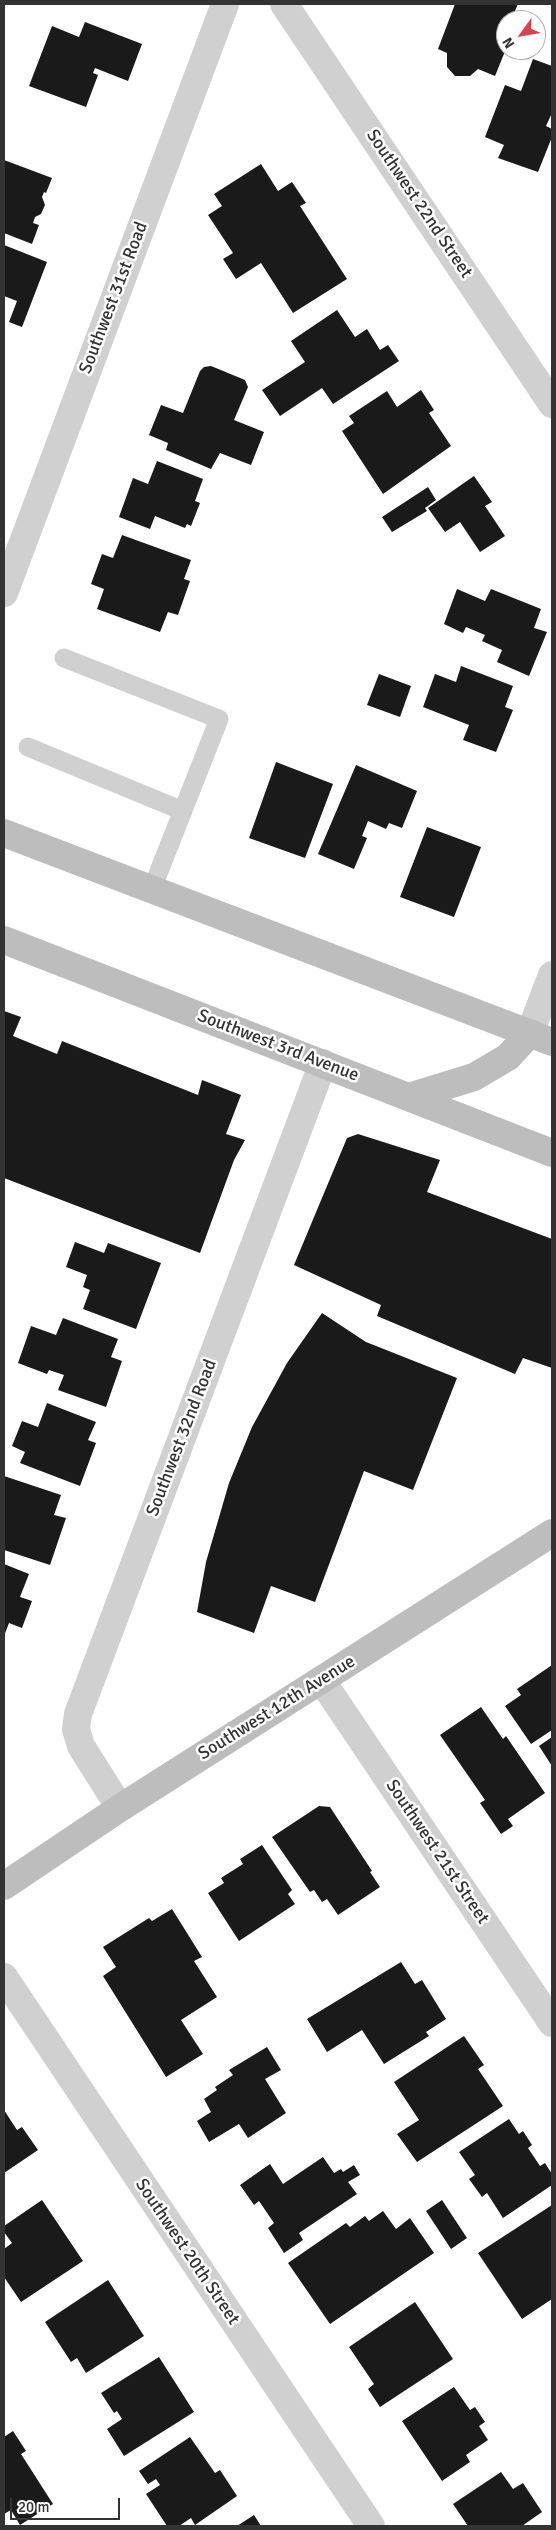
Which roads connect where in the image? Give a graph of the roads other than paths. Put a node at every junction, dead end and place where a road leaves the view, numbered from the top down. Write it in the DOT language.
graph roads {
  1 [pos="225,4"];
  2 [pos="284,4"];
  3 [pos="552,404"];
  4 [pos="4,593"];
  5 [pos="64,658"];
  6 [pos="28,747"];
  7 [pos="183,811"];
  8 [pos="4,833"];
  9 [pos="152,889"];
  10 [pos="4,940"];
  11 [pos="552,975"];
  12 [pos="541,1038"];
  13 [pos="322,1063"];
  14 [pos="409,1097"];
  15 [pos="552,1153"];
  16 [pos="552,1533"];
  17 [pos="322,1681"];
  18 [pos="120,1808"];
  19 [pos="4,1886"];
  20 [pos="4,1977"];
  21 [pos="552,2023"];
  22 [pos="371,2526"];
  1 -- 4 [label="street, Southwest 31st Road"];
  2 -- 3 [label="street, Southwest 22nd Street"];
  5 -- 7 [label="lane"];
  6 -- 7 [label="lane"];
  7 -- 9 [label="lane"];
  8 -- 9 [label="main road"];
  9 -- 12 [label="main road"];
  10 -- 13 [label="main road, Southwest 3rd Avenue"];
  11 -- 12 [label="street"];
  12 -- 14 [label="main road"];
  13 -- 14 [label="main road, Southwest 3rd Avenue"];
  13 -- 18 [label="street, Southwest 32nd Road"];
  14 -- 15 [label="main road, Southwest 3rd Avenue"];
  16 -- 17 [label="main road, Southwest 12th Avenue"];
  17 -- 18 [label="main road, Southwest 12th Avenue"];
  17 -- 21 [label="street, Southwest 21st Street"];
  18 -- 19 [label="main road, Southwest 12th Avenue"];
  20 -- 22 [label="street, Southwest 20th Street"];
}
